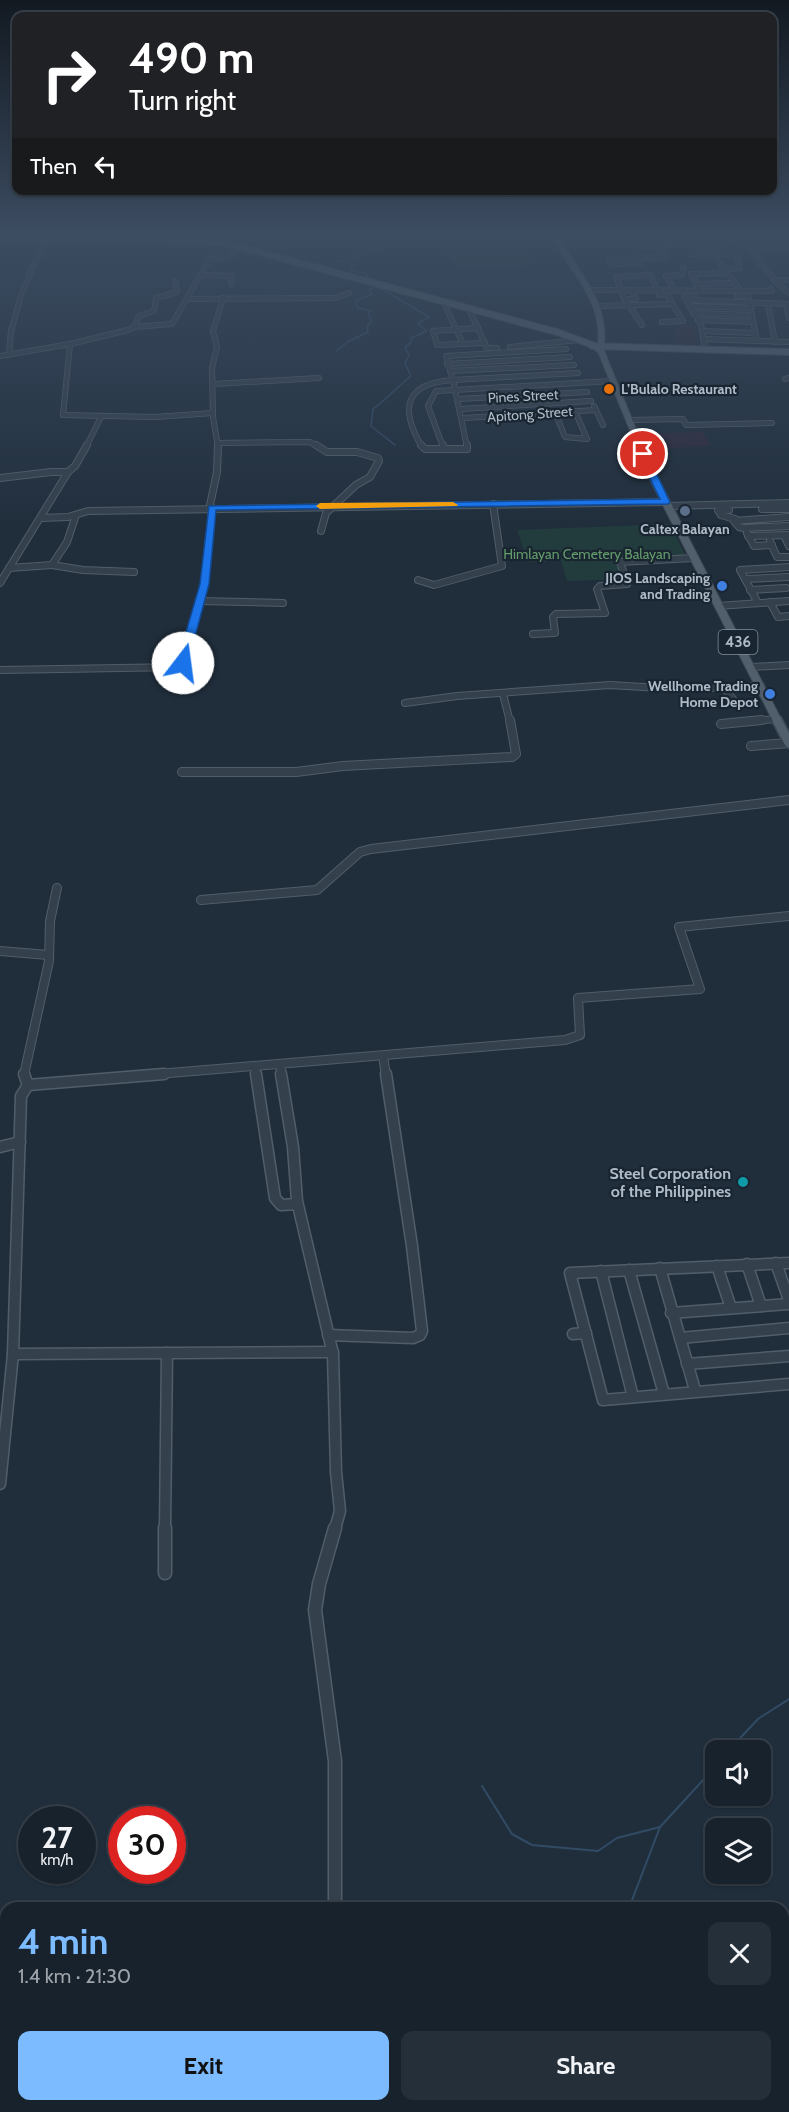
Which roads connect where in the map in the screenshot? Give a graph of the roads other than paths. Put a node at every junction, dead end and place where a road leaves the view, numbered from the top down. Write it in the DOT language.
graph roads {
  1 [pos="11,331"];
  2 [pos="125,331"];
  3 [pos="213,331"];
  4 [pos="433,331"];
  5 [pos="458,331"];
  6 [pos="479,331"];
  7 [pos="545,331"];
  8 [pos="602,331"];
  9 [pos="701,331"];
  10 [pos="755,331"];
  11 [pos="773,331"];
  12 [pos="703,339"];
  13 [pos="578,340"];
  14 [pos="757,341"];
  15 [pos="562,342"];
  16 [pos="775,342"];
  17 [pos="789,342"];
  18 [pos="485,343"];
  19 [pos="69,344"];
  20 [pos="463,344"];
  21 [pos="595,346"];
  22 [pos="705,348"];
  23 [pos="566,349"];
  24 [pos="789,352"];
  25 [pos="9,354"];
  26 [pos="0,356"];
  27 [pos="570,357"];
  28 [pos="447,364"];
  29 [pos="574,364"];
  30 [pos="450,371"];
  31 [pos="578,374"];
  32 [pos="319,378"];
  33 [pos="453,380"];
  34 [pos="612,381"];
  35 [pos="582,382"];
  36 [pos="214,384"];
  37 [pos="457,390"];
  38 [pos="587,392"];
  39 [pos="458,399"];
  40 [pos="591,401"];
  41 [pos="460,408"];
  42 [pos="596,410"];
  43 [pos="575,411"];
  44 [pos="555,412"];
  45 [pos="213,413"];
  46 [pos="101,417"];
  47 [pos="464,418"];
  48 [pos="630,420"];
  49 [pos="772,423"];
  50 [pos="603,424"];
  51 [pos="218,443"];
  52 [pos="444,449"];
  53 [pos="68,472"];
  54 [pos="0,478"];
  55 [pos="493,504"];
  56 [pos="667,504"];
  57 [pos="334,506"];
  58 [pos="212,508"];
  59 [pos="788,510"];
  60 [pos="76,515"];
  61 [pos="41,518"];
  62 [pos="735,519"];
  63 [pos="789,526"];
  64 [pos="744,528"];
  65 [pos="321,531"];
  66 [pos="786,535"];
  67 [pos="748,536"];
  68 [pos="767,536"];
  69 [pos="771,545"];
  70 [pos="789,546"];
  71 [pos="789,557"];
  72 [pos="693,558"];
  73 [pos="52,565"];
  74 [pos="789,567"];
  75 [pos="9,568"];
  76 [pos="134,572"];
  77 [pos="780,577"];
  78 [pos="789,577"];
  79 [pos="745,579"];
  80 [pos="418,580"];
  81 [pos="0,583"];
  82 [pos="750,590"];
  83 [pos="788,590"];
  84 [pos="200,601"];
  85 [pos="789,601"];
  86 [pos="770,602"];
  87 [pos="283,603"];
  88 [pos="758,603"];
  89 [pos="718,606"];
  90 [pos="789,616"];
  91 [pos="533,634"];
  92 [pos="789,665"];
  93 [pos="180,667"];
  94 [pos="751,667"];
  95 [pos="0,670"];
  96 [pos="760,686"];
  97 [pos="724,688"];
  98 [pos="174,689"];
  99 [pos="503,694"];
  100 [pos="405,703"];
  101 [pos="737,704"];
  102 [pos="776,719"];
  103 [pos="721,724"];
  104 [pos="786,733"];
  105 [pos="789,743"];
  106 [pos="751,746"];
  107 [pos="182,772"];
  108 [pos="789,800"];
  109 [pos="57,888"];
  110 [pos="201,900"];
  111 [pos="789,916"];
  112 [pos="0,951"];
  113 [pos="48,955"];
  114 [pos="383,1056"];
  115 [pos="280,1065"];
  116 [pos="255,1067"];
  117 [pos="28,1085"];
  118 [pos="20,1142"];
  119 [pos="0,1147"];
  120 [pos="297,1204"];
  121 [pos="776,1263"];
  122 [pos="789,1263"];
  123 [pos="747,1264"];
  124 [pos="717,1266"];
  125 [pos="660,1268"];
  126 [pos="629,1270"];
  127 [pos="601,1271"];
  128 [pos="789,1302"];
  129 [pos="761,1306"];
  130 [pos="731,1308"];
  131 [pos="671,1312"];
  132 [pos="789,1328"];
  133 [pos="586,1333"];
  134 [pos="573,1334"];
  135 [pos="328,1335"];
  136 [pos="680,1338"];
  137 [pos="333,1352"];
  138 [pos="167,1353"];
  139 [pos="13,1354"];
  140 [pos="789,1356"];
  141 [pos="687,1364"];
  142 [pos="789,1384"];
  143 [pos="695,1390"];
  144 [pos="664,1394"];
  145 [pos="633,1397"];
  146 [pos="4,1410"];
  147 [pos="0,1484"];
  148 [pos="165,1573"];
  149 [pos="335,1902"];
  1 -- 25 [label="street"];
  2 -- 19 [label="street"];
  3 -- 36 [label="street"];
  4 -- 20 [label="street"];
  5 -- 20 [label="street"];
  6 -- 18 [label="street"];
  7 -- 13 [label="main road, 436"];
  8 -- 21 [label="main road"];
  9 -- 12 [label="street"];
  10 -- 14 [label="street"];
  11 -- 16 [label="street"];
  12 -- 14 [label="street"];
  12 -- 22 [label="street"];
  13 -- 15 [label="street"];
  13 -- 21 [label="main road, 436"];
  14 -- 16 [label="street"];
  15 -- 18 [label="street"];
  15 -- 23 [label="street"];
  16 -- 17 [label="street"];
  18 -- 20 [label="street"];
  19 -- 25 [label="street"];
  19 -- 46 [label="street"];
  21 -- 22 [label="main road"];
  21 -- 34 [label="main road, 436"];
  22 -- 24 [label="main road"];
  23 -- 27 [label="street"];
  23 -- 28 [label="street"];
  25 -- 26 [label="street"];
  27 -- 28 [label="street"];
  27 -- 29 [label="street"];
  28 -- 30 [label="street"];
  29 -- 30 [label="street"];
  29 -- 31 [label="street"];
  30 -- 33 [label="street"];
  31 -- 33 [label="street"];
  31 -- 35 [label="street"];
  32 -- 36 [label="street"];
  33 -- 37 [label="street"];
  33 -- 52 [label="street"];
  34 -- 35 [label="street"];
  34 -- 48 [label="main road, 436"];
  35 -- 37 [label="street"];
  35 -- 38 [label="street"];
  36 -- 45 [label="street"];
  37 -- 39 [label="street"];
  37 -- 52 [label="street"];
  38 -- 39 [label="street, Pines Street"];
  38 -- 40 [label="street"];
  39 -- 41 [label="street"];
  40 -- 41 [label="street"];
  40 -- 42 [label="street"];
  41 -- 47 [label="street"];
  42 -- 43 [label="street, Apitong Street"];
  42 -- 50 [label="street"];
  43 -- 44 [label="street, Apitong Street"];
  43 -- 44 [label="street"];
  44 -- 47 [label="street, Apitong Street"];
  45 -- 46 [label="street"];
  45 -- 51 [label="street"];
  46 -- 53 [label="street"];
  47 -- 52 [label="street"];
  48 -- 49 [label="street"];
  48 -- 56 [label="main road, 436"];
  51 -- 57 [label="street"];
  51 -- 58 [label="street"];
  53 -- 54 [label="street"];
  53 -- 61 [label="street"];
  55 -- 56 [label="street"];
  55 -- 57 [label="street"];
  55 -- 80 [label="street"];
  56 -- 59 [label="street"];
  56 -- 72 [label="main road, 436"];
  57 -- 58 [label="street"];
  57 -- 65 [label="street"];
  58 -- 60 [label="street"];
  58 -- 84 [label="street"];
  59 -- 62 [label="street"];
  59 -- 62 [label="street"];
  60 -- 61 [label="street"];
  60 -- 73 [label="street"];
  61 -- 75 [label="street"];
  62 -- 64 [label="street"];
  63 -- 64 [label="street"];
  64 -- 67 [label="street"];
  66 -- 68 [label="street"];
  66 -- 70 [label="street"];
  67 -- 68 [label="street"];
  67 -- 69 [label="street"];
  68 -- 69 [label="street"];
  69 -- 71 [label="street"];
  72 -- 89 [label="main road, 436"];
  72 -- 91 [label="street"];
  73 -- 75 [label="street"];
  73 -- 76 [label="street"];
  74 -- 79 [label="street"];
  75 -- 81 [label="street"];
  77 -- 78 [label="street"];
  77 -- 79 [label="street"];
  77 -- 83 [label="street"];
  79 -- 82 [label="street"];
  82 -- 83 [label="street"];
  82 -- 88 [label="street"];
  84 -- 87 [label="street"];
  84 -- 93 [label="street"];
  85 -- 86 [label="street"];
  86 -- 88 [label="street"];
  86 -- 90 [label="street"];
  88 -- 89 [label="street"];
  89 -- 94 [label="main road, 436"];
  92 -- 94 [label="street"];
  93 -- 95 [label="street"];
  93 -- 98 [label="street"];
  94 -- 96 [label="main road, 436"];
  96 -- 97 [label="street"];
  96 -- 102 [label="main road, 436"];
  97 -- 99 [label="street"];
  97 -- 101 [label="street"];
  99 -- 100 [label="street"];
  99 -- 107 [label="street"];
  102 -- 103 [label="street"];
  102 -- 104 [label="main road, 436"];
  104 -- 105 [label="main road, 436"];
  105 -- 106 [label="street"];
  108 -- 110 [label="street"];
  109 -- 113 [label="street"];
  111 -- 114 [label="street"];
  112 -- 113 [label="street"];
  113 -- 117 [label="street"];
  114 -- 115 [label="street"];
  114 -- 135 [label="street"];
  115 -- 116 [label="street"];
  115 -- 120 [label="street"];
  116 -- 117 [label="street"];
  116 -- 120 [label="street"];
  117 -- 118 [label="street"];
  118 -- 119 [label="street"];
  118 -- 139 [label="street"];
  120 -- 135 [label="street"];
  121 -- 122 [label="street"];
  121 -- 123 [label="street"];
  121 -- 128 [label="street"];
  123 -- 124 [label="street"];
  123 -- 129 [label="street"];
  124 -- 125 [label="street"];
  124 -- 130 [label="street"];
  125 -- 126 [label="street"];
  125 -- 131 [label="street"];
  126 -- 127 [label="street"];
  126 -- 144 [label="street"];
  127 -- 133 [label="street"];
  127 -- 145 [label="street"];
  128 -- 129 [label="street"];
  129 -- 130 [label="street"];
  130 -- 131 [label="street"];
  131 -- 136 [label="street"];
  132 -- 136 [label="street"];
  133 -- 134 [label="street"];
  133 -- 145 [label="street"];
  135 -- 137 [label="street"];
  136 -- 141 [label="street"];
  137 -- 138 [label="street"];
  137 -- 149 [label="street"];
  138 -- 139 [label="street"];
  138 -- 148 [label="street"];
  139 -- 146 [label="street"];
  140 -- 141 [label="street"];
  141 -- 143 [label="street"];
  142 -- 143 [label="street"];
  143 -- 144 [label="street"];
  144 -- 145 [label="street"];
  146 -- 147 [label="street"];
}
